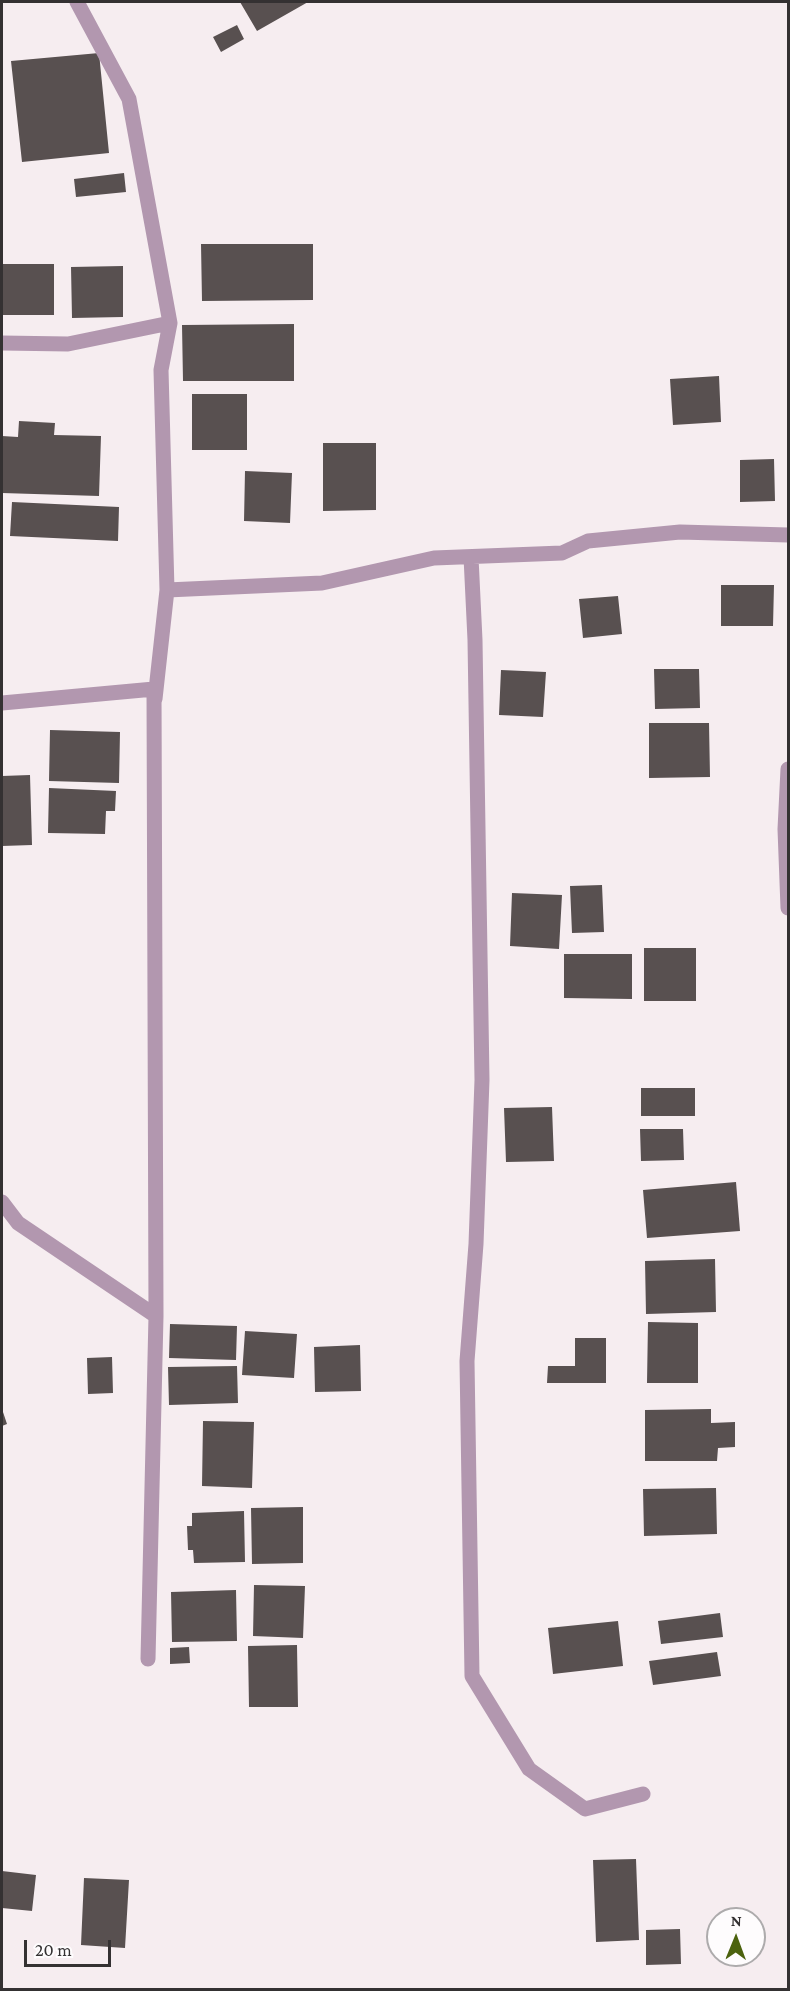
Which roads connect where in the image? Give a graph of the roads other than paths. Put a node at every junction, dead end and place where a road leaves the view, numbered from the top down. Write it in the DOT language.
graph roads {
  1 [pos="77,2"];
  2 [pos="170,323"];
  3 [pos="2,344"];
  4 [pos="789,535"];
  5 [pos="471,557"];
  6 [pos="167,590"];
  7 [pos="2,703"];
  8 [pos="154,714"];
  9 [pos="789,769"];
  10 [pos="789,908"];
  11 [pos="2,1202"];
  12 [pos="156,1316"];
  13 [pos="148,1659"];
  14 [pos="643,1794"];
  1 -- 2 [label="street"];
  2 -- 3 [label="street"];
  2 -- 6 [label="street"];
  4 -- 5 [label="street"];
  5 -- 6 [label="street"];
  5 -- 14 [label="street"];
  6 -- 8 [label="street"];
  7 -- 8 [label="street"];
  8 -- 12 [label="street"];
  9 -- 10 [label="street"];
  11 -- 12 [label="street"];
  12 -- 13 [label="street"];
}
